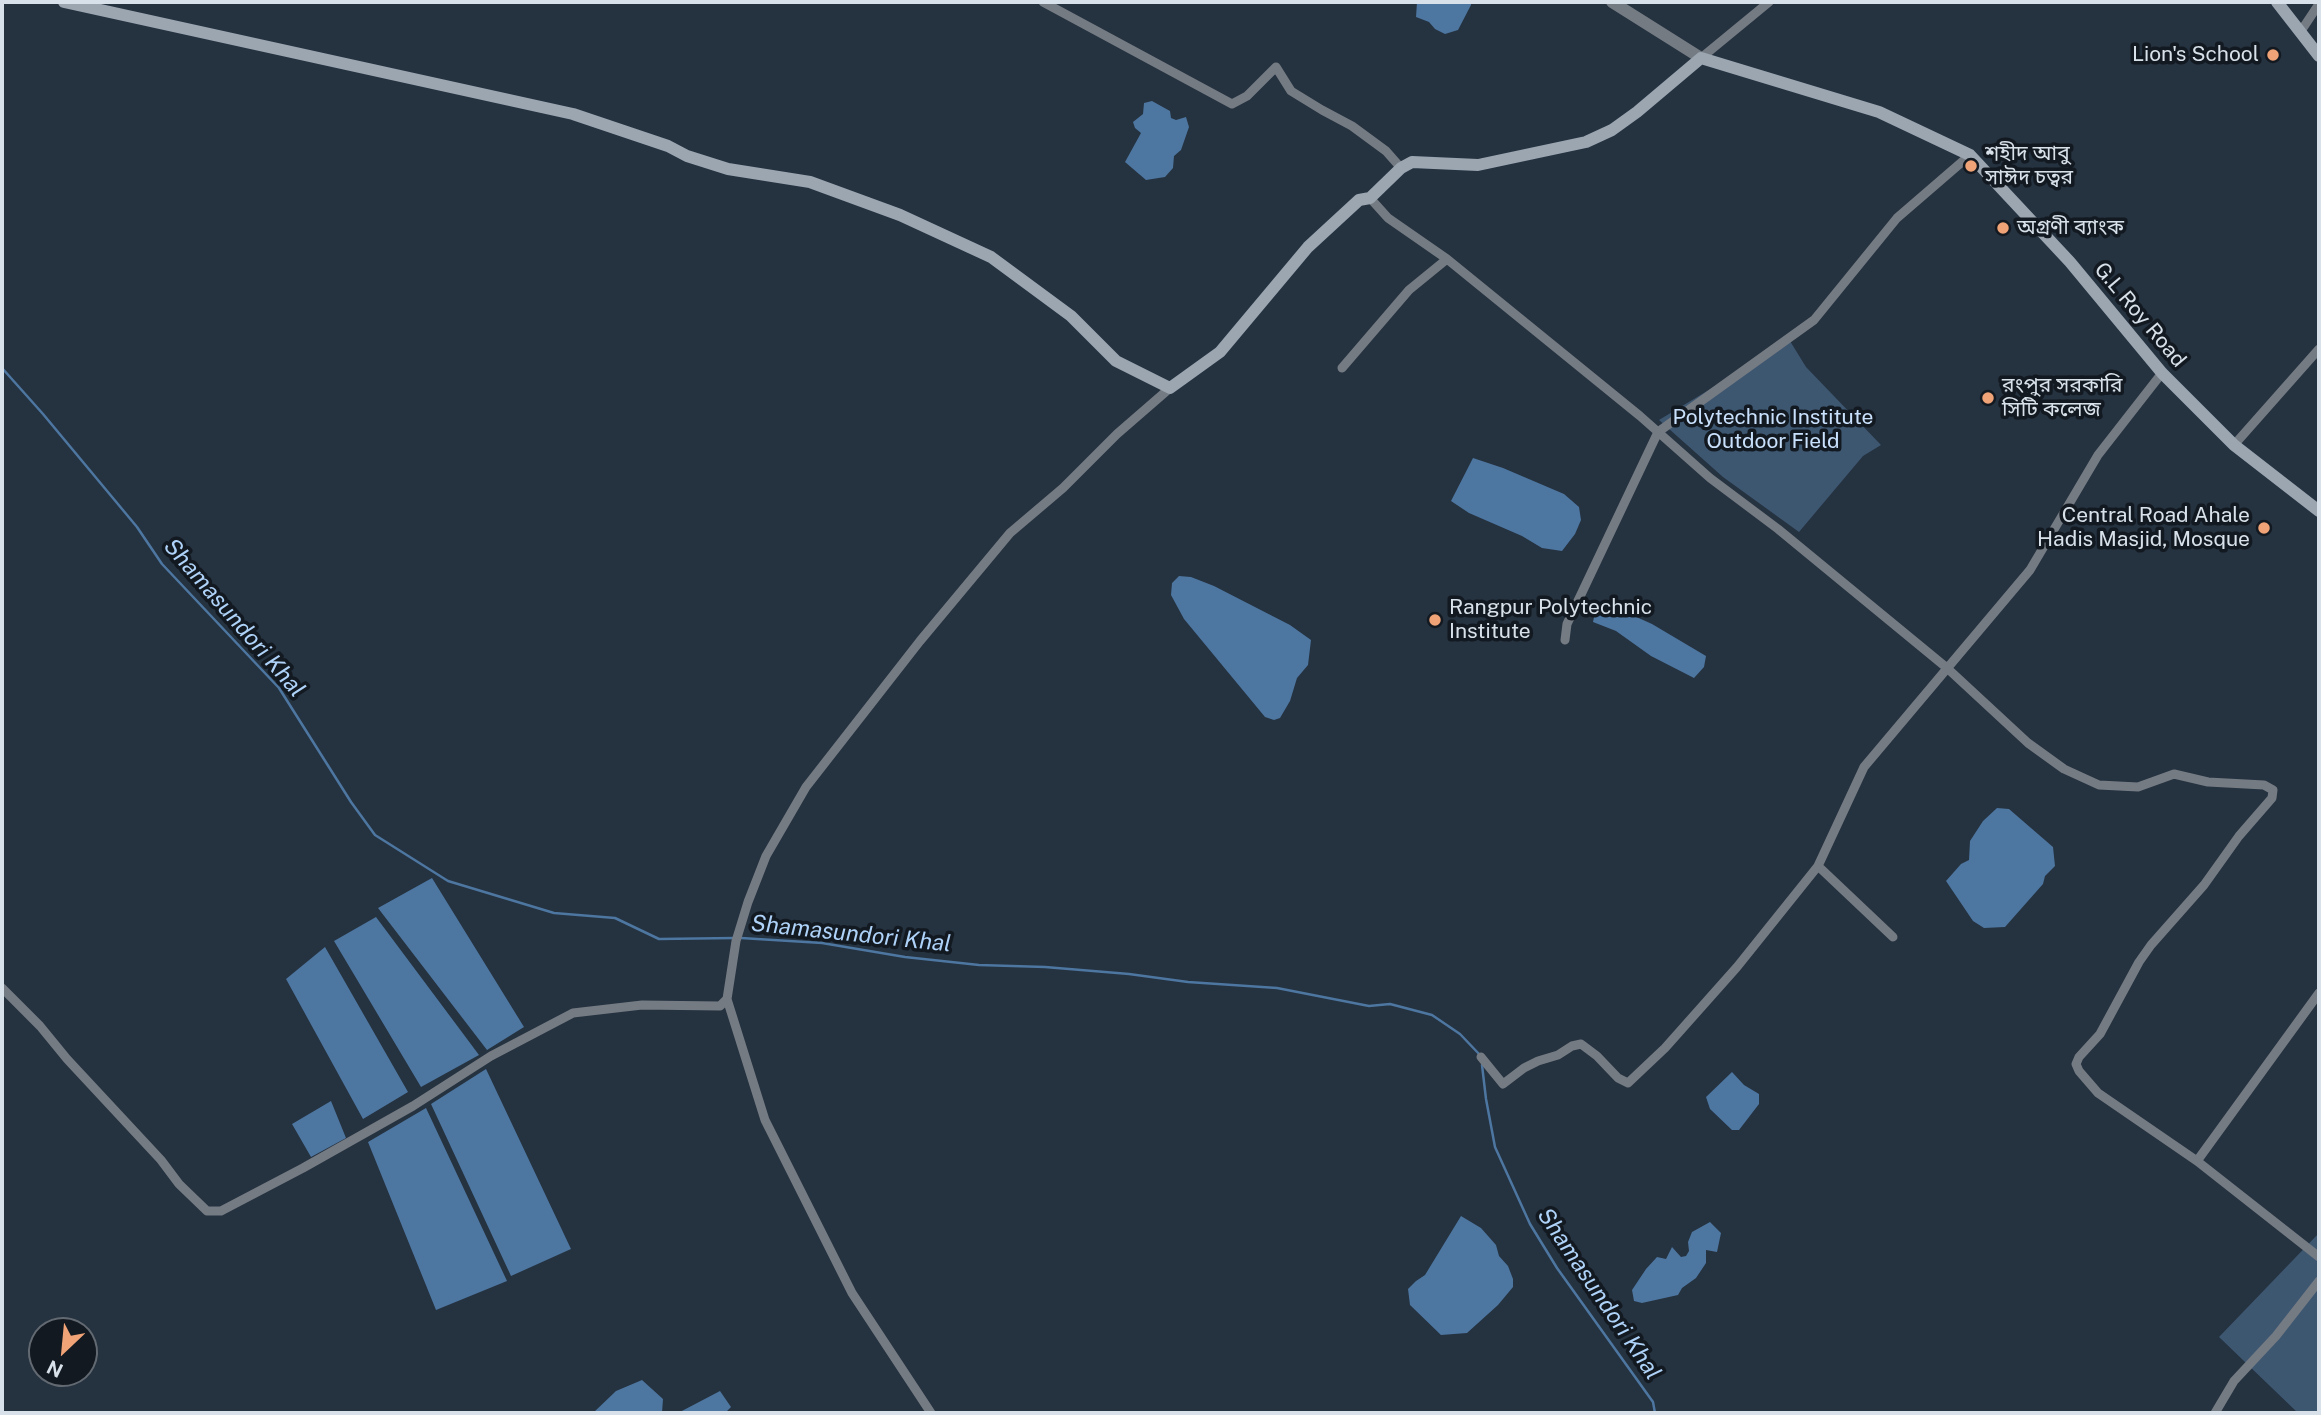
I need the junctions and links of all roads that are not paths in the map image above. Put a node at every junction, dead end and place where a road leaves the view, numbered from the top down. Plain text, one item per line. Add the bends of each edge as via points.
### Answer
1 (64, 2) edge
2 (1043, 2) edge
3 (1612, 2) edge
4 (1769, 2) edge
5 (2277, 2) edge
6 (2319, 4) edge
7 (2301, 31) junction
8 (2319, 56) edge
9 (1701, 58) junction
10 (1970, 155) junction
11 (1401, 168) junction
12 (1370, 198) junction
13 (1447, 259) junction
14 (2319, 349) edge
15 (1342, 368) dead end
16 (2162, 373) junction
17 (1170, 388) junction
18 (1658, 432) junction
19 (2234, 445) junction
20 (2319, 511) edge
21 (1565, 640) dead end
22 (1947, 668) junction
23 (1818, 866) junction
24 (1893, 937) dead end
25 (2, 988) edge
26 (2319, 993) edge
27 (727, 999) junction
28 (1482, 1057) dead end
29 (2197, 1161) junction
30 (2319, 1257) edge
31 (2319, 1281) edge
32 (931, 1413) edge
33 (2215, 1413) edge

1 - 17 main road via 573,114 727,169 810,183 900,215 991,257 1071,316 1116,361
2 - 11 street via 1232,104 1247,96 1276,67 1291,90 1352,125
3 - 9 street
4 - 9 street
5 - 7 main road
6 - 7 street
7 - 8 main road
9 - 10 main road, G.L Roy Road via 1879,112
9 - 11 main road via 1612,130 1586,142 1478,165 1412,162
10 - 16 main road, G.L Roy Road via 2070,262
10 - 18 street via 1897,218 1814,320
11 - 12 main road
12 - 13 street via 1388,218
12 - 17 main road via 1359,200 1308,247 1220,352
13 - 15 street via 1409,289
13 - 18 street
14 - 19 street
16 - 19 main road, G.L Roy Road
16 - 22 street via 2098,455 2030,570
17 - 27 street via 1010,533 806,788 765,856 736,941
18 - 21 street via 1567,624
18 - 22 street
19 - 20 main road, G.L Roy Road
22 - 23 street via 1864,766
22 - 29 street via 2028,743 2064,769 2099,785 2138,787 2174,774 2208,782 2264,785 2273,790 2272,798 2139,962 2100,1034 2076,1064 2098,1093
23 - 24 street
23 - 28 street via 1719,988 1628,1083 1581,1044 1531,1064 1503,1084
25 - 27 street via 207,1212 220,1211 279,1180 573,1013 642,1006 720,1006
26 - 29 street
27 - 32 street via 765,1120 852,1293
29 - 30 street
31 - 33 street via 2234,1381

